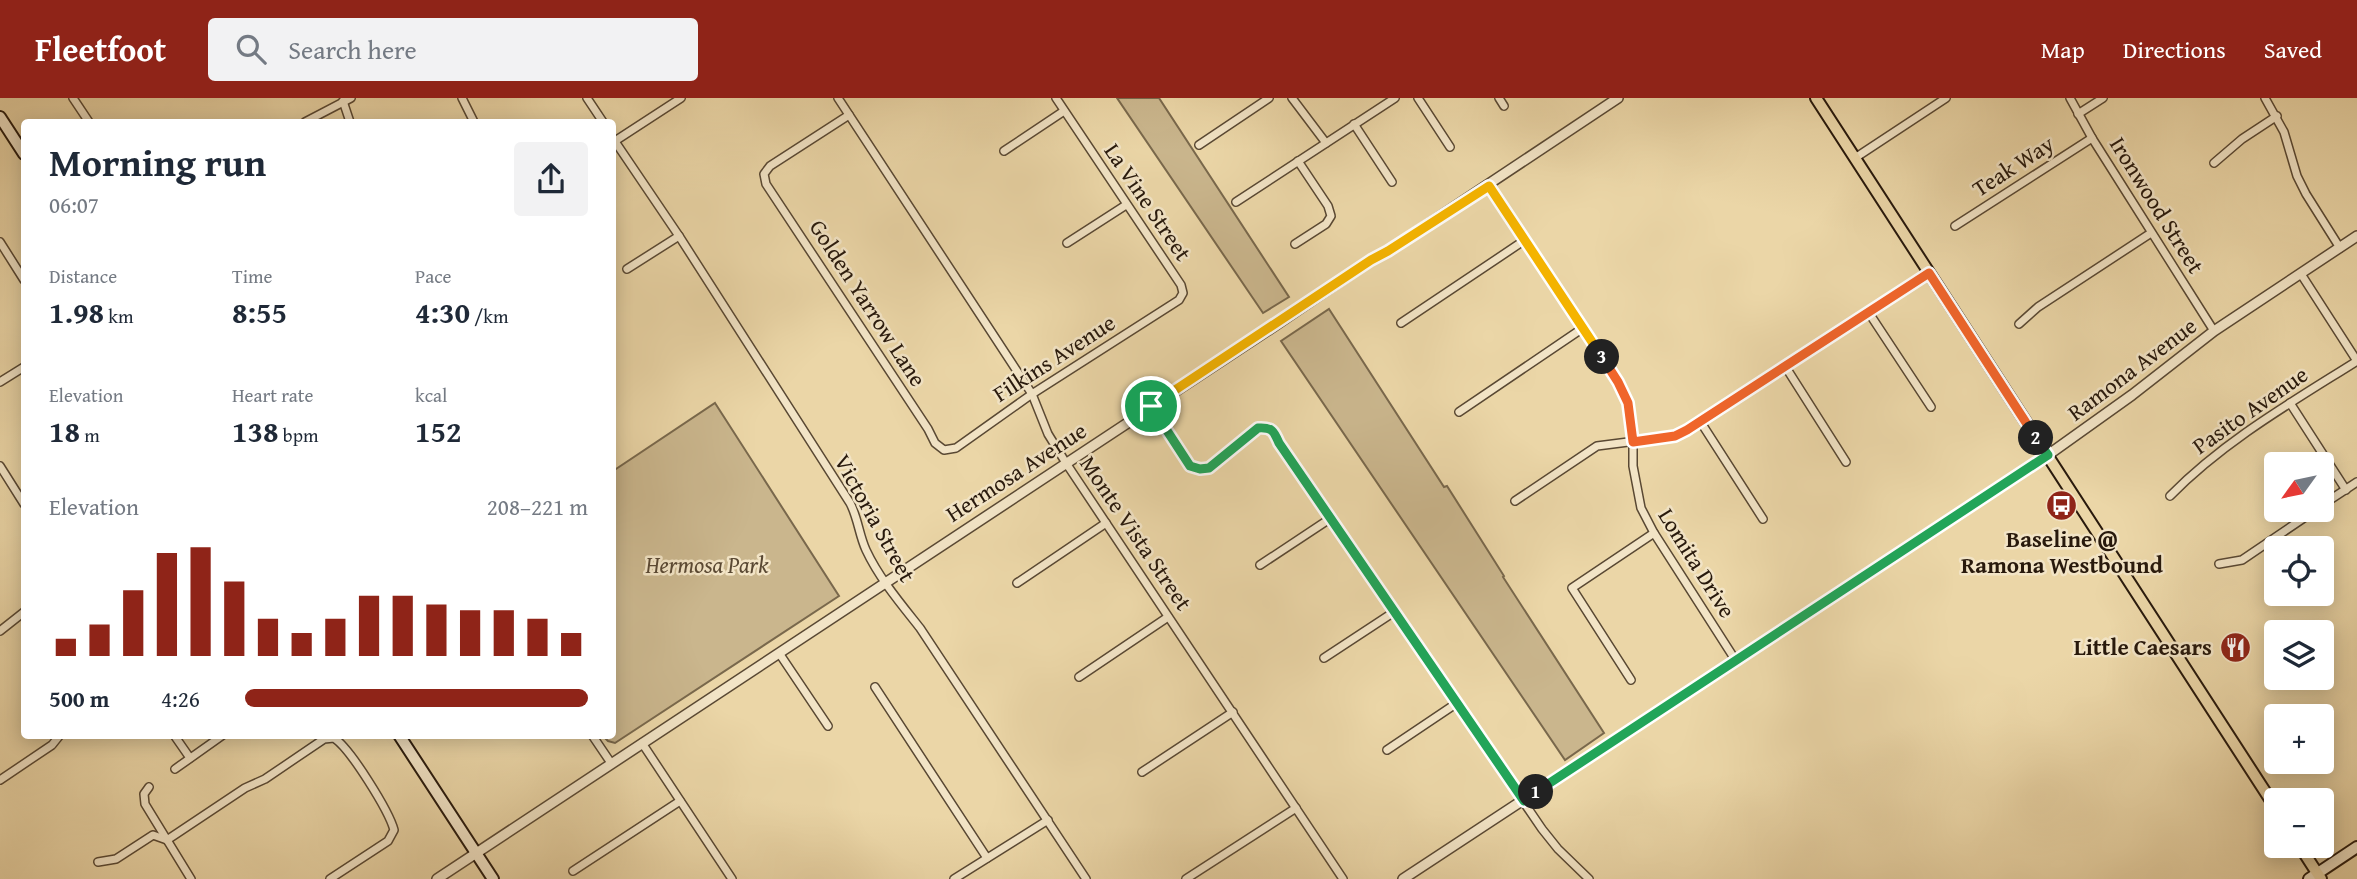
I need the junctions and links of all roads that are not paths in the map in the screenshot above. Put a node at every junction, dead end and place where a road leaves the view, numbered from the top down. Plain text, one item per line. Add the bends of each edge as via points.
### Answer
1 (73, 98) edge
2 (462, 98) edge
3 (587, 98) edge
4 (681, 98) edge
5 (838, 98) edge
6 (1056, 98) edge
7 (1269, 98) edge
8 (1292, 98) edge
9 (1377, 98) edge
10 (1395, 98) edge
11 (1418, 98) edge
12 (1499, 98) edge
13 (1618, 98) edge
14 (1816, 98) edge
15 (1946, 98) edge
16 (2070, 98) edge
17 (2103, 98) edge
18 (2265, 98) edge
19 (347, 99) edge
20 (1382, 106) junction
21 (1504, 106) dead end
22 (1065, 111) junction
23 (2078, 114) junction
24 (849, 115) junction
25 (2277, 116) junction
26 (0, 117) edge
27 (87, 119) edge
28 (310, 119) edge
29 (350, 119) edge
30 (472, 119) edge
31 (601, 119) edge
32 (1354, 124) junction
33 (616, 138) edge
34 (2092, 138) junction
35 (616, 142) edge
36 (1326, 143) junction
37 (1199, 145) dead end
38 (1450, 147) dead end
39 (21, 149) edge
40 (1003, 151) dead end
41 (1855, 158) junction
42 (1298, 161) junction
43 (2214, 163) dead end
44 (1392, 182) dead end
45 (1489, 186) junction
46 (1236, 202) dead end
47 (1126, 205) junction
48 (1955, 226) dead end
49 (2151, 233) junction
50 (679, 236) junction
51 (2357, 236) edge
52 (1525, 240) junction
53 (0, 242) edge
54 (1067, 243) dead end
55 (1295, 244) dead end
56 (2340, 247) junction
57 (9, 256) junction
58 (0, 261) edge
59 (627, 270) dead end
60 (1929, 273) junction
61 (2301, 274) junction
62 (21, 275) edge
63 (1183, 293) joint
64 (1869, 313) junction
65 (1401, 323) dead end
66 (2019, 324) dead end
67 (1583, 328) junction
68 (2214, 331) junction
69 (2357, 361) edge
70 (1785, 366) junction
71 (21, 369) edge
72 (0, 383) edge
73 (1032, 394) junction
74 (2290, 402) junction
75 (1151, 406) junction
76 (1931, 407) dead end
77 (1459, 412) dead end
78 (1700, 421) junction
79 (1633, 442) junction
80 (944, 450) joint
81 (2048, 455) junction
82 (1846, 462) dead end
83 (1066, 463) junction
84 (0, 466) edge
85 (2357, 482) edge
86 (2346, 490) junction
87 (2170, 496) dead end
88 (2334, 498) edge
89 (21, 499) edge
90 (1516, 501) dead end
91 (1331, 518) junction
92 (1763, 519) dead end
93 (2298, 522) edge
94 (1106, 523) junction
95 (1654, 533) junction
96 (2219, 564) dead end
97 (1260, 565) dead end
98 (886, 581) junction
99 (1017, 583) dead end
100 (1394, 612) junction
101 (21, 614) edge
102 (1168, 617) junction
103 (0, 631) edge
104 (779, 653) junction
105 (1325, 658) dead end
106 (1736, 661) junction
107 (1079, 677) dead end
108 (1630, 680) dead end
109 (875, 687) dead end
110 (1457, 703) junction
111 (1233, 712) junction
112 (828, 726) dead end
113 (57, 739) edge
114 (177, 739) edge
115 (217, 739) edge
116 (324, 739) edge
117 (336, 739) edge
118 (402, 739) edge
119 (595, 739) edge
120 (642, 743) junction
121 (1387, 750) dead end
122 (190, 758) junction
123 (611, 763) junction
124 (175, 769) dead end
125 (1142, 772) dead end
126 (0, 780) edge
127 (147, 790) dead end
128 (2264, 790) edge
129 (680, 800) junction
130 (1524, 801) junction
131 (1296, 808) junction
132 (1048, 820) junction
133 (167, 840) junction
134 (2357, 847) edge
135 (476, 853) junction
136 (987, 858) junction
137 (2306, 858) edge
138 (98, 862) dead end
139 (573, 870) dead end
140 (2316, 877) edge
141 (191, 879) edge
142 (330, 879) edge
143 (437, 879) edge
144 (494, 879) edge
145 (732, 879) edge
146 (954, 879) edge
147 (1086, 879) edge
148 (1186, 879) edge
149 (1343, 879) edge
150 (1404, 879) edge
151 (1589, 879) edge

1 - 27 street
2 - 30 street
3 - 31 street
4 - 33 street
5 - 24 street, Monte Vista Street
6 - 22 street, La Vine Street
7 - 37 street
8 - 36 street
9 - 20 street
10 - 20 street
11 - 38 street
12 - 21 street
13 - 45 street, Hermosa Avenue
14 - 41 main road
15 - 41 street
16 - 23 street, Ironwood Street
17 - 23 street
18 - 25 street
19 - 28 street
19 - 29 street
20 - 32 street
22 - 40 street
22 - 47 street, La Vine Street
23 - 34 street, Ironwood Street
24 - 73 street, Monte Vista Street
24 - 80 street, Golden Yarrow Lane via 770,166 764,174 766,184 935,443
25 - 43 street
25 - 56 street via 2297,176
26 - 39 main road
32 - 36 street
32 - 44 street
34 - 48 street, Teak Way
34 - 49 street, Ironwood Street
35 - 50 street, Victoria Street
36 - 42 street
41 - 60 main road
42 - 46 street
42 - 55 street via 1331,216
45 - 52 street, Lomita Drive
45 - 75 street, Hermosa Avenue
47 - 54 street
47 - 63 street, La Vine Street
49 - 66 street
49 - 68 street, Ironwood Street
50 - 59 street
50 - 98 street, Victoria Street via 850,503 865,549
51 - 56 street, Ramona Avenue
52 - 65 street
52 - 67 street, Lomita Drive
53 - 57 street
56 - 61 street, Ramona Avenue
57 - 58 street
57 - 62 street
60 - 64 street
60 - 81 main road
61 - 68 street, Ramona Avenue
61 - 69 street
63 - 73 street, Filkins Avenue via 1179,300
64 - 70 street
64 - 76 street
67 - 77 street
67 - 79 street, Lomita Drive via 1628,403
68 - 81 street, Ramona Avenue
69 - 74 street, Pasito Avenue
70 - 78 street
70 - 82 street
71 - 72 street
73 - 80 street, Filkins Avenue via 956,448
73 - 83 street, Monte Vista Street
74 - 86 street
74 - 87 street, Pasito Avenue via 2193,473
75 - 83 street, Hermosa Avenue
75 - 91 street via 1190,466 1200,469 1209,468 1258,428 1274,430
78 - 79 street via 1675,436
78 - 92 street
79 - 90 street via 1597,446
79 - 95 street, Lomita Drive via 1636,487
81 - 106 street, Ramona Avenue
81 - 128 main road
83 - 94 street, Monte Vista Street
83 - 98 street, Hermosa Avenue
84 - 89 street
85 - 86 street
86 - 88 street
91 - 97 street
91 - 100 street
93 - 96 street via 2242,559
94 - 99 street
94 - 102 street, Monte Vista Street
95 - 106 street, Lomita Drive
95 - 108 street via 1572,588
98 - 104 street, Hermosa Avenue
98 - 132 street, Victoria Street
100 - 105 street
100 - 110 street
101 - 103 street
102 - 107 street
102 - 111 street, Monte Vista Street
104 - 112 street
104 - 120 street, Hermosa Avenue
106 - 130 street, Ramona Avenue
109 - 136 street
110 - 121 street
110 - 130 street
111 - 125 street
111 - 131 street, Monte Vista Street
113 - 126 street
114 - 122 street
115 - 122 street
116 - 133 street
117 - 142 street via 347,749 394,830 388,841
118 - 135 main road
119 - 123 street
120 - 123 street, Hermosa Avenue
120 - 129 street
122 - 124 street
123 - 135 street, Hermosa Avenue
127 - 133 street via 145,804
129 - 139 street
129 - 145 street
130 - 150 street, Ramona Avenue
130 - 151 street via 1558,849
131 - 148 street
131 - 149 street, Monte Vista Street
132 - 136 street
132 - 147 street, Victoria Street
133 - 138 street via 153,835 116,859
133 - 141 street
134 - 140 main road
135 - 143 street, Hermosa Avenue
135 - 144 main road
136 - 146 street
137 - 140 main road

